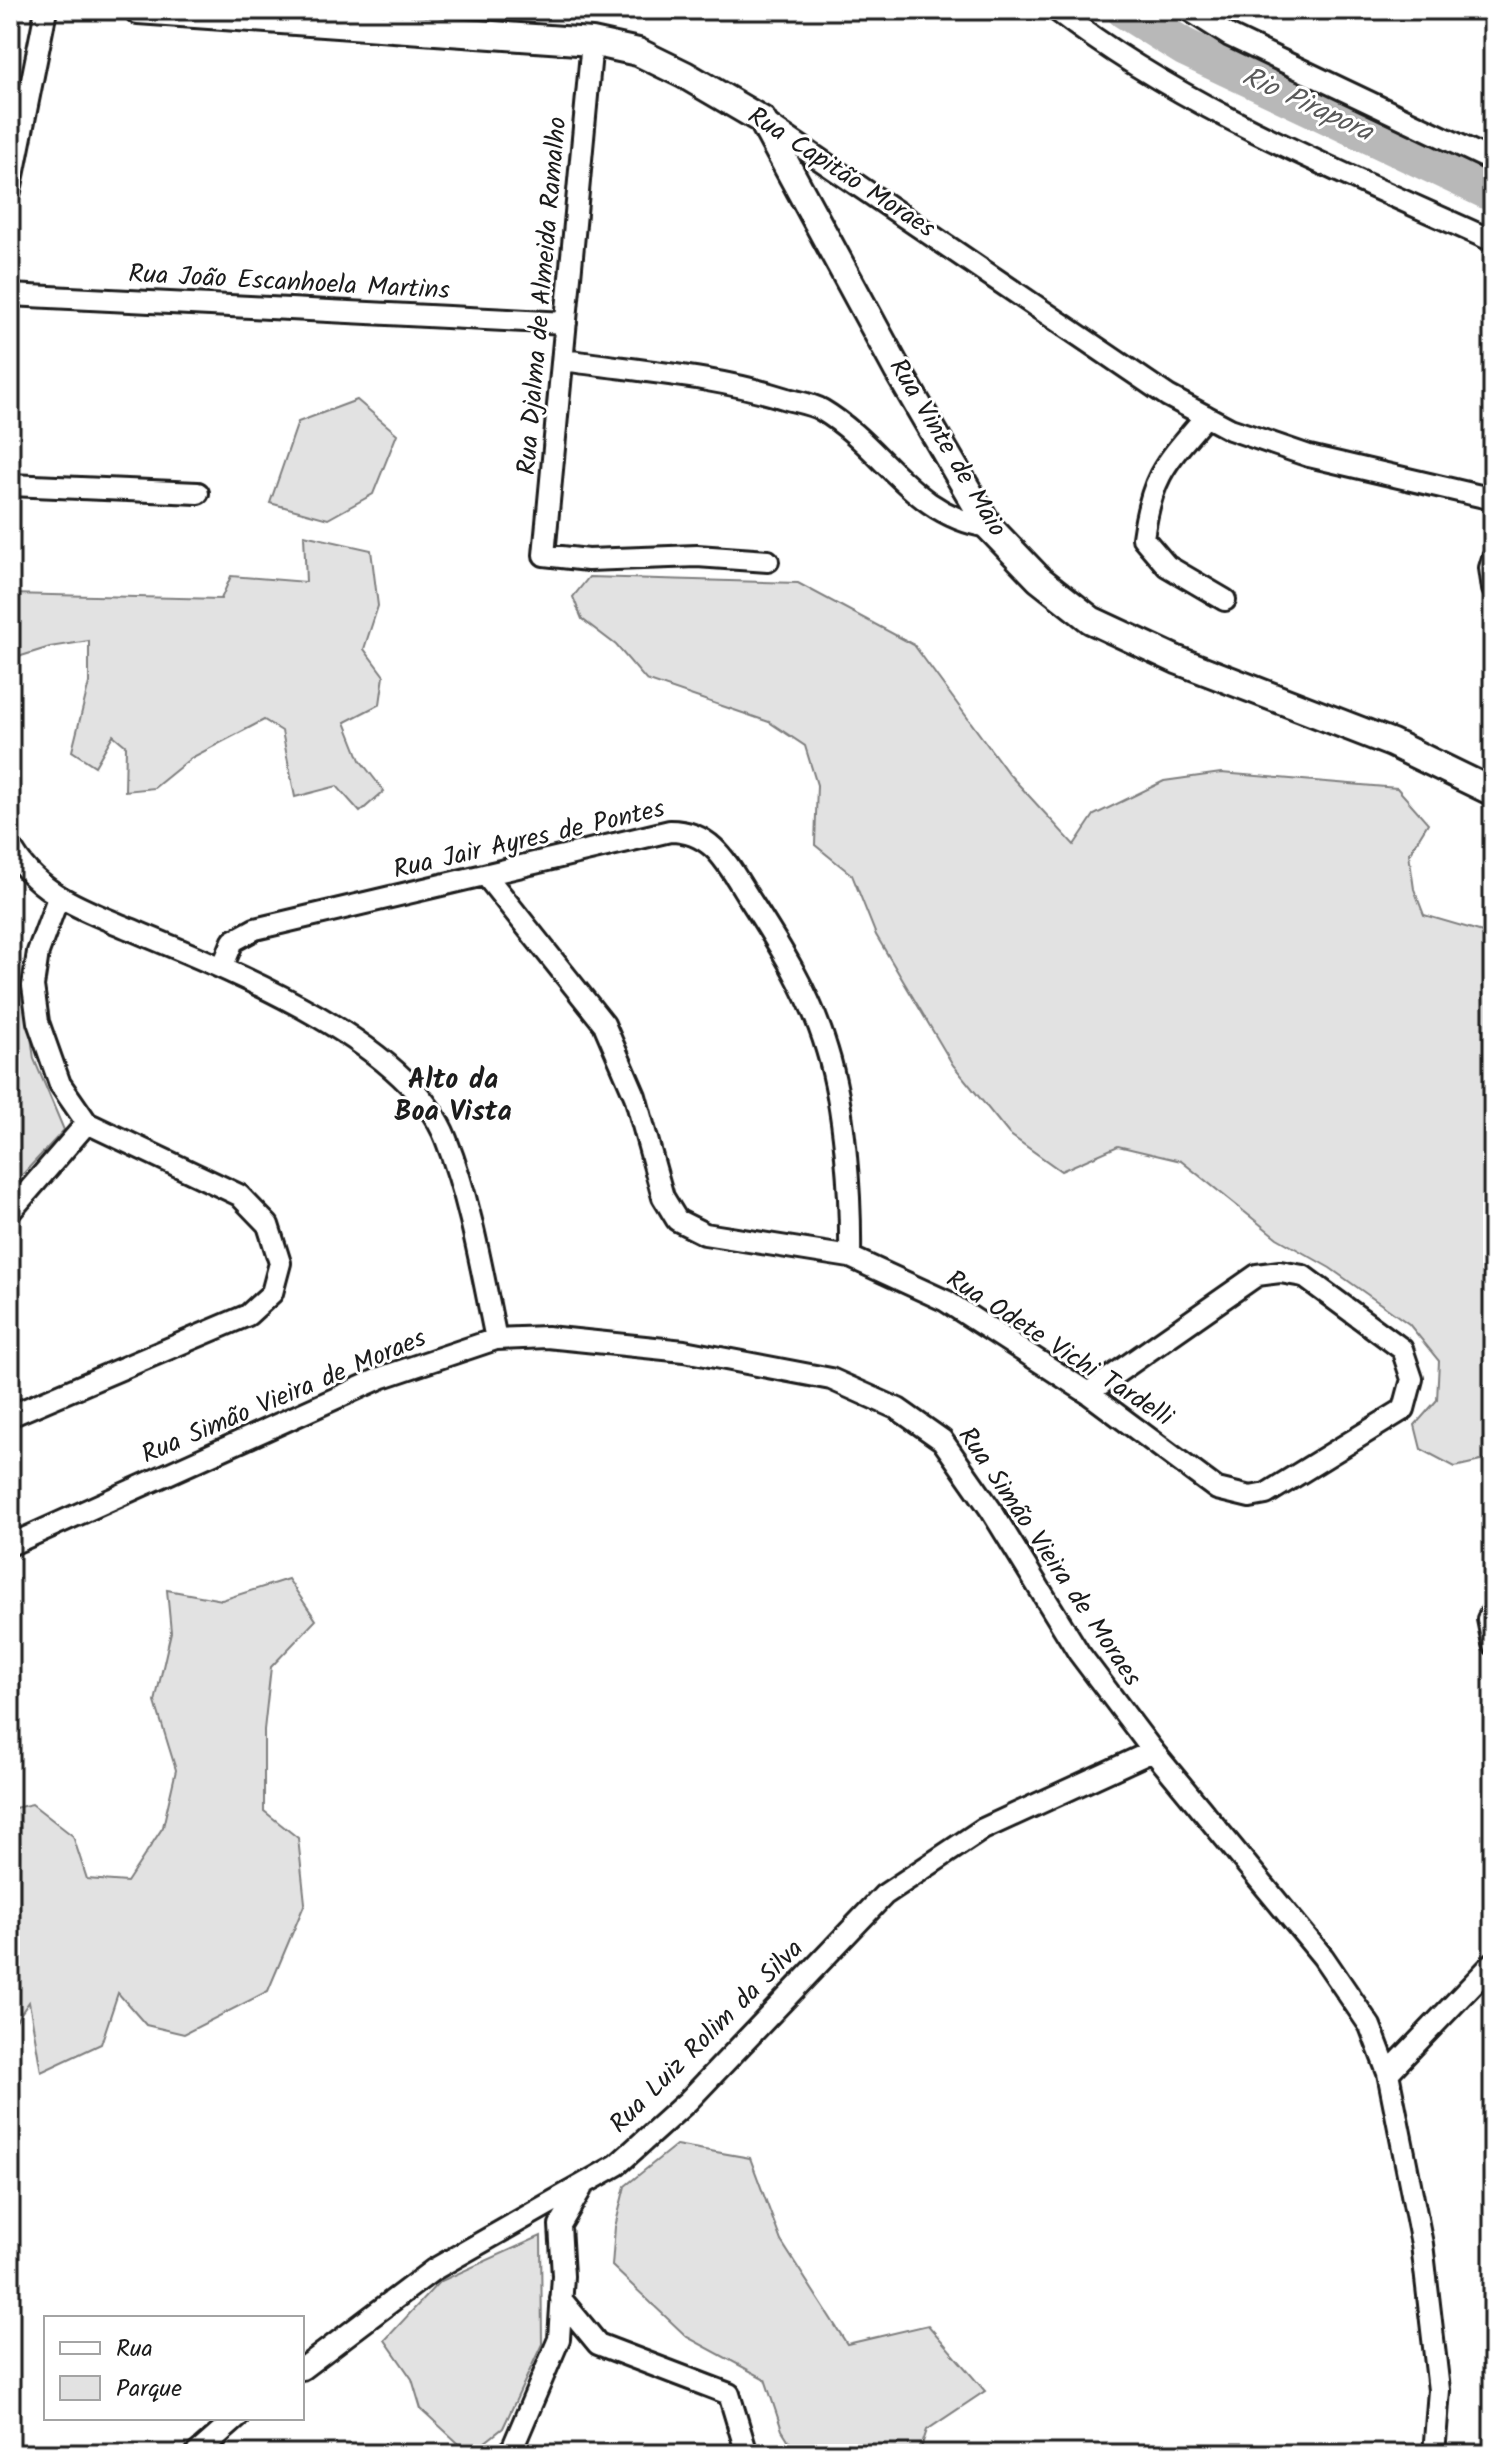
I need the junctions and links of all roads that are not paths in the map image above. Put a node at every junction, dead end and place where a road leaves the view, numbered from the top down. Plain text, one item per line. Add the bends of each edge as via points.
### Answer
1 (46, 10) edge
2 (138, 10) edge
3 (1056, 10) edge
4 (1189, 10) edge
5 (592, 42) junction
6 (762, 120) junction
7 (1493, 161) edge
8 (10, 191) edge
9 (1493, 241) edge
10 (10, 295) edge
11 (566, 323) junction
12 (564, 360) junction
13 (1206, 416) junction
14 (10, 485) edge
15 (198, 493) dead end
16 (1493, 499) edge
17 (989, 527) junction
18 (1493, 558) edge
19 (768, 561) dead end
20 (1493, 589) edge
21 (1225, 600) dead end
22 (1493, 792) edge
23 (10, 845) edge
24 (487, 877) junction
25 (58, 898) junction
26 (222, 968) junction
27 (87, 1123) junction
28 (10, 1212) edge
29 (850, 1257) junction
30 (496, 1339) junction
31 (1088, 1393) junction
32 (10, 1416) edge
33 (10, 1545) edge
34 (1490, 1615) edge
35 (1493, 1644) edge
36 (1153, 1751) junction
37 (1493, 1963) edge
38 (1388, 2073) junction
39 (581, 2188) junction
40 (561, 2299) junction
41 (304, 2367) edge
42 (235, 2420) edge
43 (204, 2453) edge
44 (510, 2454) edge
45 (747, 2454) edge
46 (1434, 2454) edge

1 - 8 street
2 - 5 main road, Rua Capitão Moraes
3 - 9 street via 1090,36 1264,137
4 - 7 street via 1230,36
5 - 6 main road, Rua Capitão Moraes via 638,52
5 - 11 street, Rua Djalma de Almeida Ramalho
6 - 13 street, Rua Capitão Moraes via 1168,396
6 - 17 main road, Rua Vinte de Maio
10 - 11 street, Rua João Escanhoela Martins
11 - 12 street, Rua Djalma de Almeida Ramalho
12 - 17 street via 758,389 820,409 938,512 961,523
12 - 19 street, Rua Djalma de Almeida Ramalho via 544,555
13 - 16 street, Rua Capitão Moraes via 1309,456
13 - 21 street via 1156,478 1143,538 1167,566
14 - 15 street
17 - 22 main road, Rua Vinte de Maio via 1039,579 1091,620 1177,660 1392,743
18 - 20 street
23 - 25 street via 18,862
24 - 26 street, Rua Jair Ayres de Pontes via 255,929 233,941
24 - 29 street, Rua Odete Vichi Tardelli via 604,1024 635,1096 663,1197 677,1220 705,1234
24 - 29 street, Rua Jair Ayres de Pontes via 670,831 700,835 712,844 790,962 828,1050 844,1146
25 - 26 street
25 - 27 street via 38,952 33,986 38,1022 60,1084
26 - 30 street via 354,1038 413,1089 445,1137 476,1239
27 - 28 street
27 - 32 street via 239,1195 268,1225 280,1263 272,1293 248,1315
29 - 31 street, Rua Odete Vichi Tardelli via 946,1301
30 - 33 street, Rua Simão Vieira de Moraes via 383,1377
30 - 36 street, Rua Simão Vieira de Moraes via 547,1337 684,1351 831,1379 898,1409 942,1440 1079,1653
31 - 31 street, Rua Odete Vichi Tardelli via 1233,1496 1266,1494 1404,1409 1412,1379 1402,1349 1303,1276 1280,1272 1257,1275
34 - 35 street
36 - 38 street, Rua Simão Vieira de Moraes via 1323,1957 1370,2026
36 - 39 street, Rua Luiz Rolim da Silva via 983,1829 884,1895 688,2101 617,2165
37 - 38 street
38 - 46 street, Rua Simão Vieira de Moraes via 1422,2244 1439,2390
39 - 40 street via 560,2225
39 - 41 street, Rua Luiz Rolim da Silva via 433,2270
40 - 44 street via 559,2339
40 - 45 street via 598,2344 729,2394
42 - 43 street

